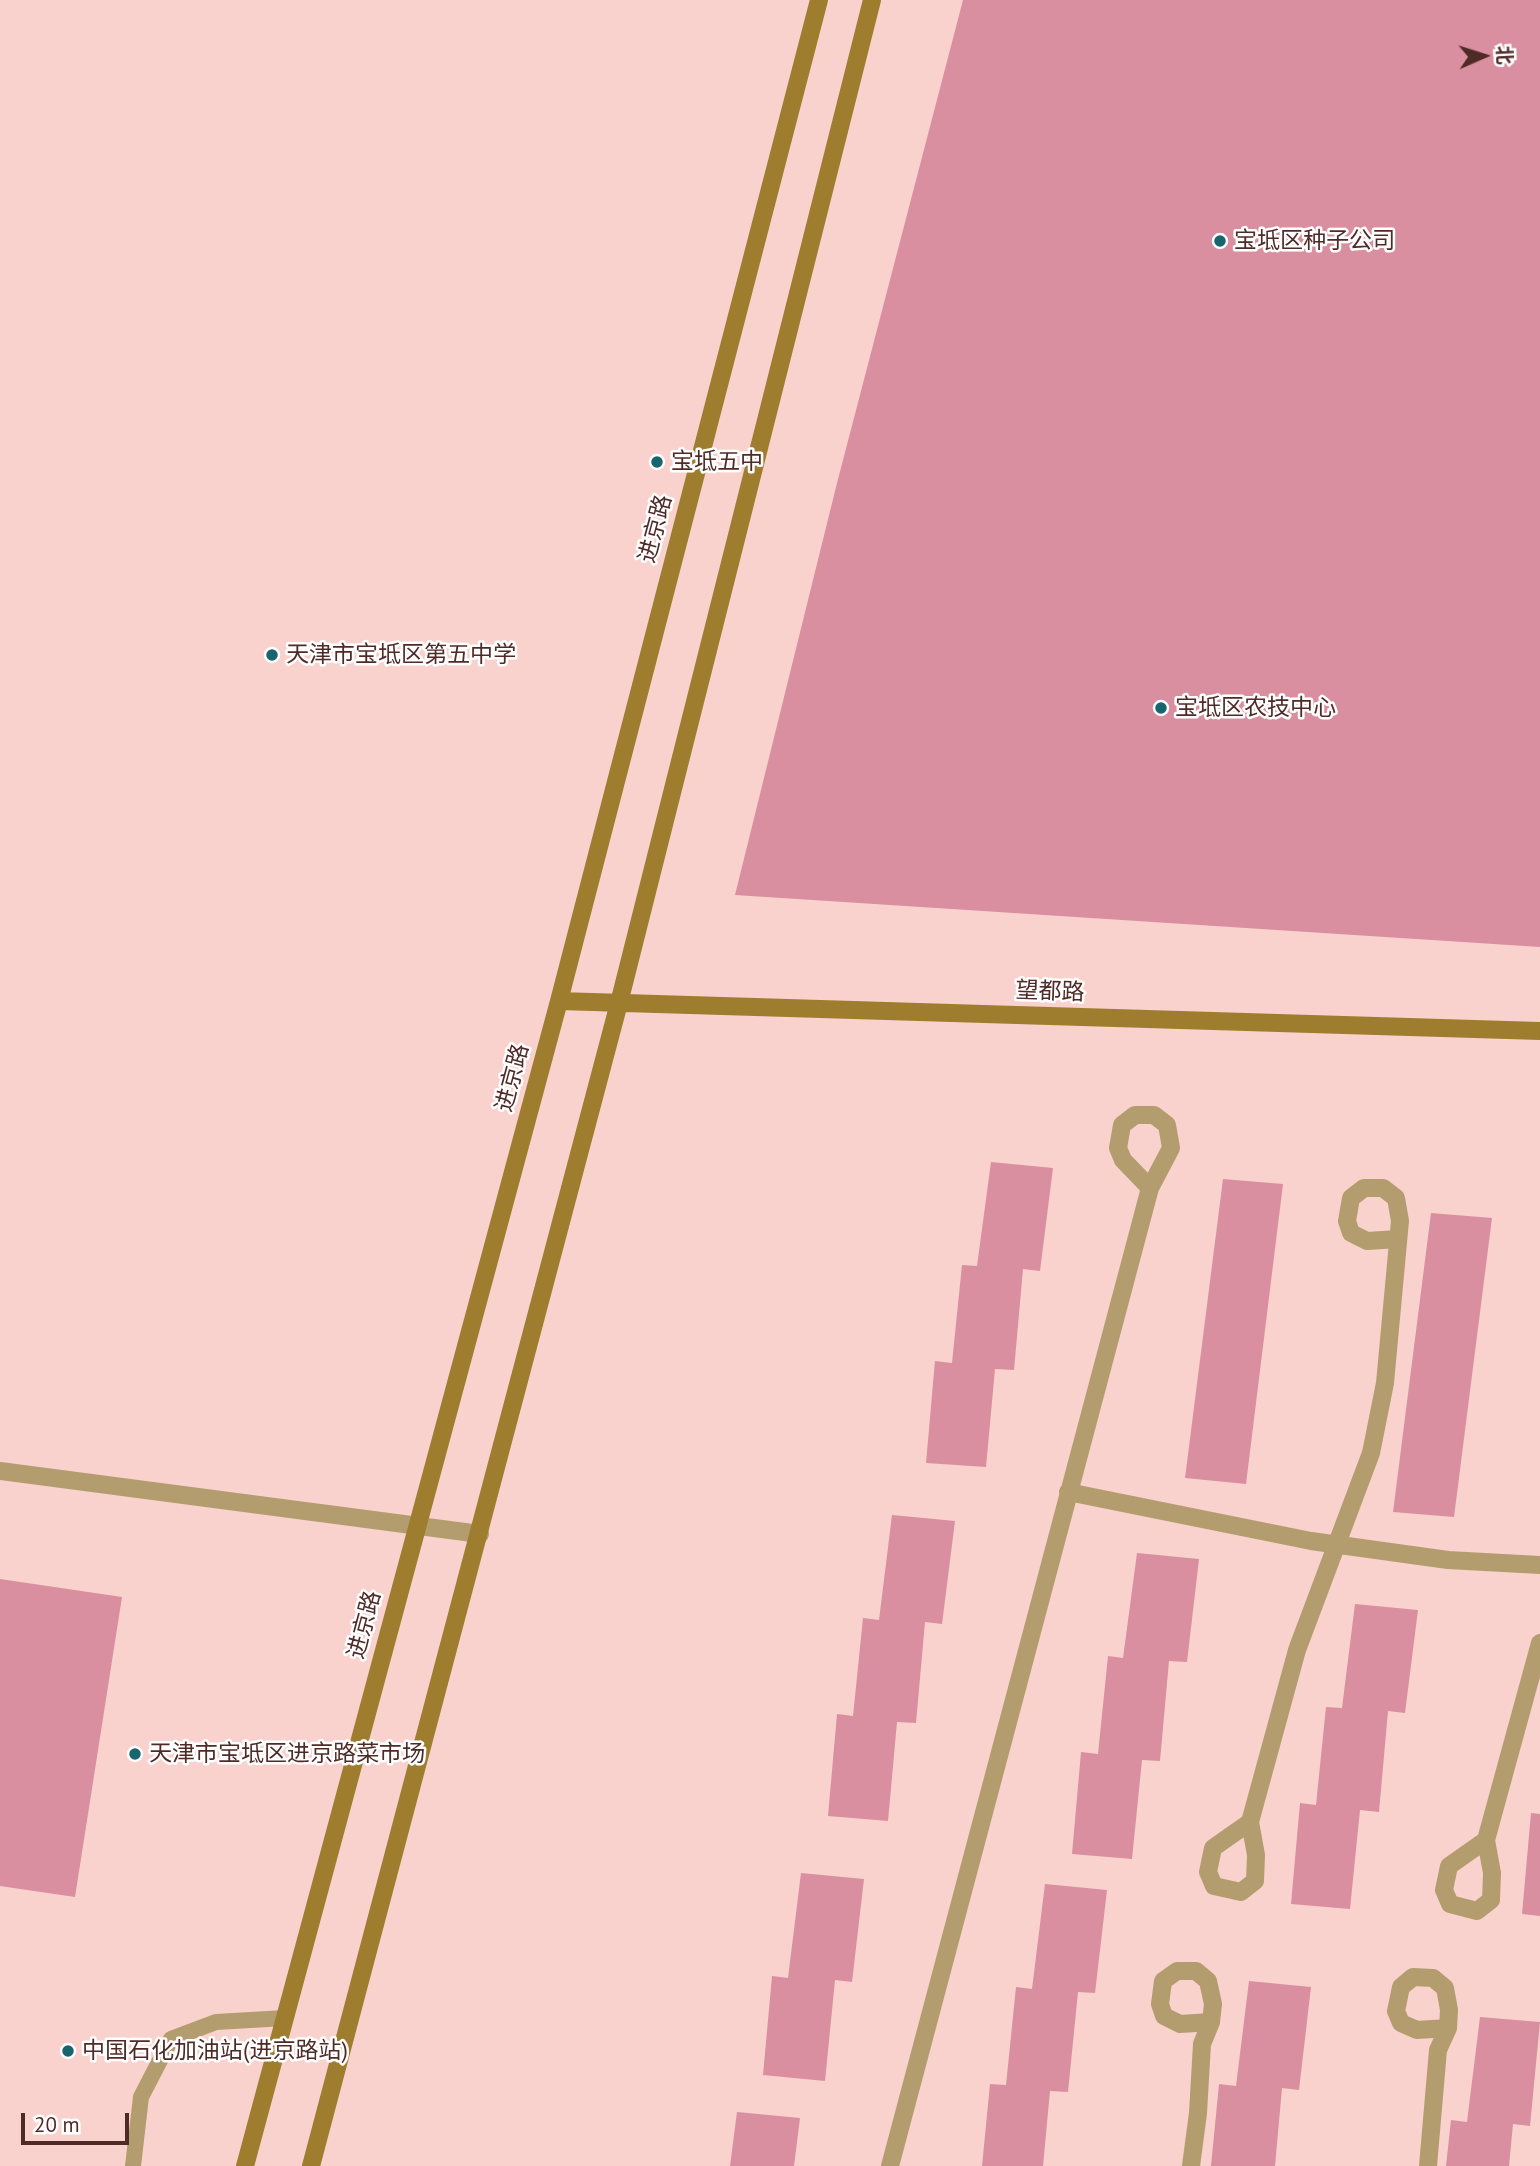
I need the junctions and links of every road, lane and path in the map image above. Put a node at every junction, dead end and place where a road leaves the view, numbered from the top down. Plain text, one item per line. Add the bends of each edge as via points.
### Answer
1 (819, 0) edge
2 (872, 0) edge
3 (559, 1001) junction
4 (619, 1003) junction
5 (1540, 1031) edge
6 (1150, 1188) dead end
7 (1398, 1238) dead end
8 (0, 1471) edge
9 (1068, 1492) junction
10 (418, 1526) junction
11 (480, 1534) junction
12 (1337, 1544) junction
13 (1540, 1564) edge
14 (1540, 1643) edge
15 (1250, 1822) dead end
16 (1486, 1840) dead end
17 (285, 2018) junction
18 (1211, 2022) dead end
19 (1448, 2028) dead end
20 (133, 2166) edge
21 (245, 2166) edge
22 (311, 2166) edge
23 (890, 2166) edge
24 (1191, 2166) edge
25 (1428, 2166) edge

1 - 3 main road, 进京路
2 - 4 main road
3 - 4 main road, 望都路
3 - 10 main road, 进京路
4 - 5 main road, 望都路
4 - 11 main road
6 - 9 street
7 - 12 street via 1385,1383 1371,1453
8 - 10 street
9 - 12 street
9 - 23 street
10 - 11 street
10 - 17 main road, 进京路
11 - 22 main road
12 - 13 street via 1448,1560
12 - 15 street via 1297,1650
14 - 16 street
17 - 20 lane via 216,2022 171,2039 141,2097
17 - 21 main road, 进京路
18 - 24 street via 1202,2044
19 - 25 street via 1438,2050

